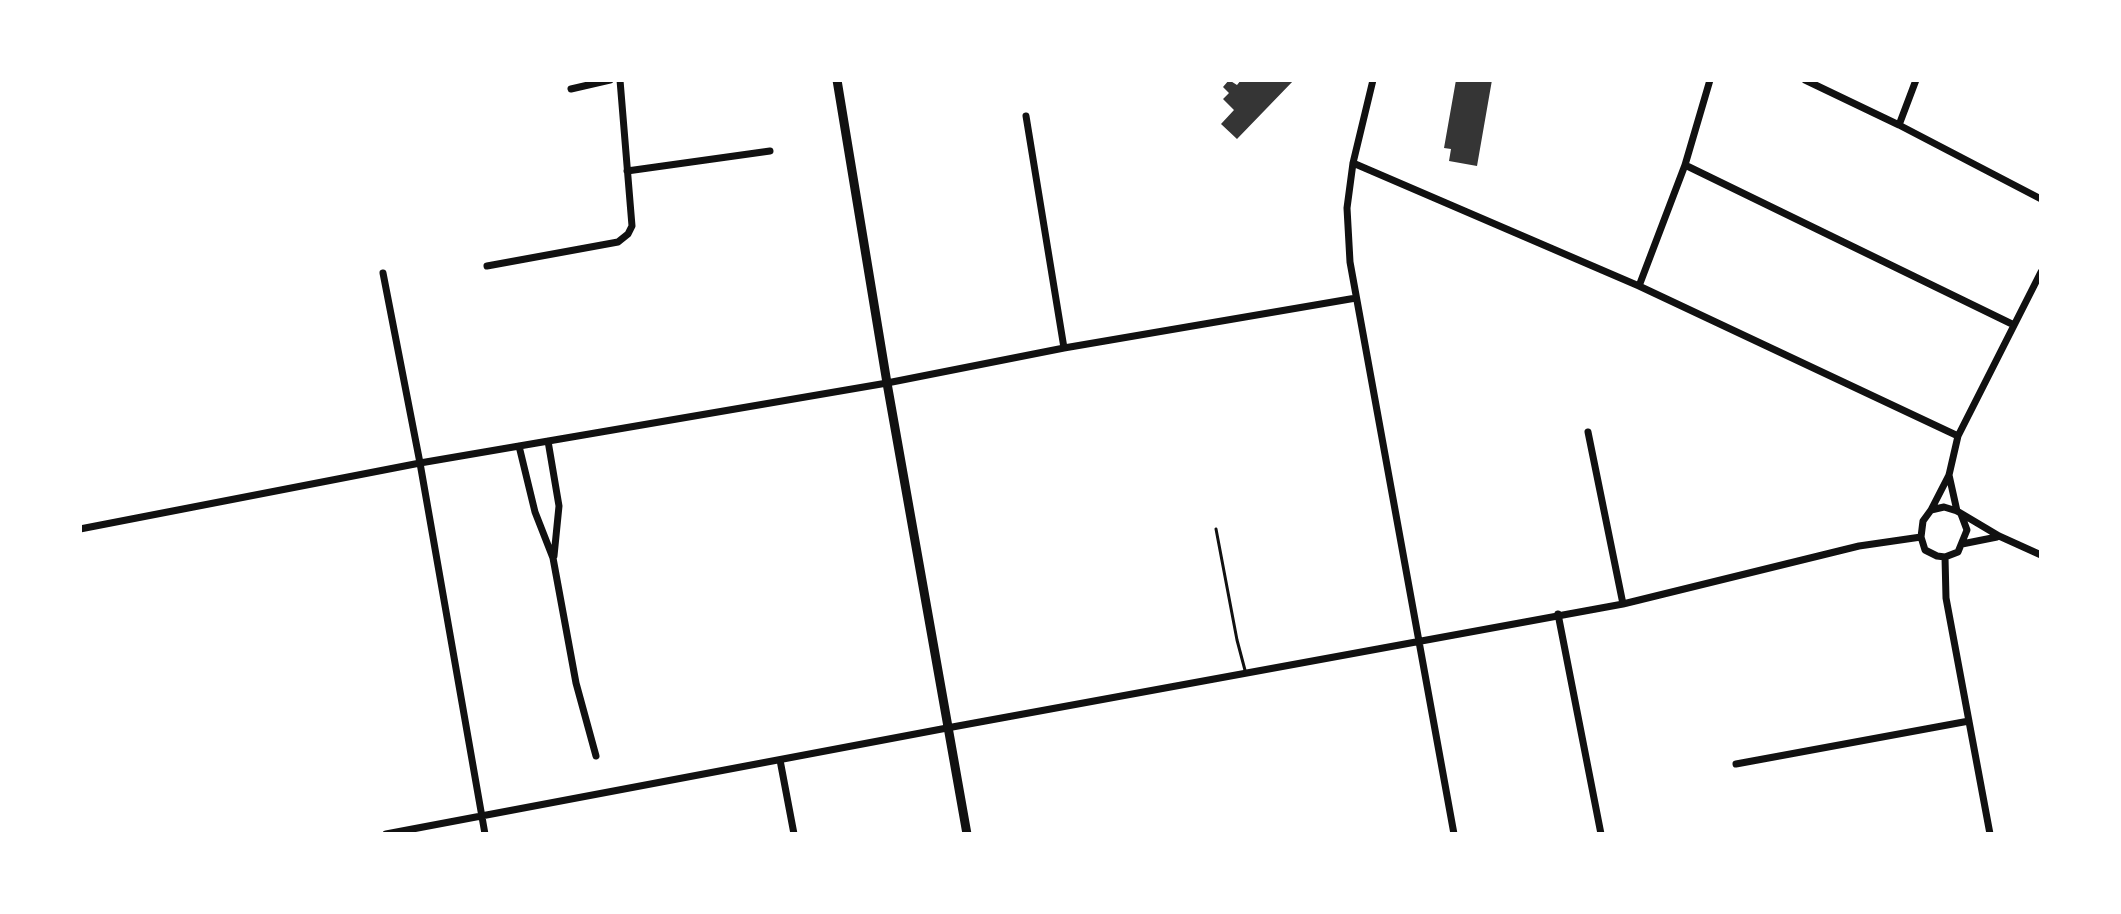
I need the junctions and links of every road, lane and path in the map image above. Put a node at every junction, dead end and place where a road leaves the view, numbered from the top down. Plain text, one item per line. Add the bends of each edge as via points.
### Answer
1 (610, 80) edge
2 (620, 80) edge
3 (837, 80) edge
4 (1373, 80) edge
5 (1710, 80) edge
6 (1805, 80) edge
7 (1916, 80) edge
8 (571, 89) dead end
9 (1026, 116) dead end
10 (1899, 125) junction
11 (770, 151) dead end
12 (1353, 163) junction
13 (1685, 165) junction
14 (627, 171) junction
15 (2041, 199) edge
16 (487, 266) dead end
17 (2041, 272) edge
18 (383, 273) dead end
19 (1639, 286) junction
20 (1356, 298) junction
21 (2014, 325) junction
22 (1064, 348) junction
23 (887, 383) junction
24 (1588, 432) dead end
25 (1958, 436) junction
26 (548, 441) junction
27 (519, 446) junction
28 (420, 463) junction
29 (1949, 475) junction
30 (1931, 510) junction
31 (1959, 513) junction
32 (80, 529) edge
33 (1216, 529) dead end
34 (1999, 536) junction
35 (1921, 537) junction
36 (1962, 544) junction
37 (2041, 555) edge
38 (1945, 557) junction
39 (553, 558) junction
40 (1623, 604) junction
41 (1558, 614) junction
42 (1419, 642) junction
43 (1246, 674) junction
44 (1969, 721) junction
45 (947, 728) junction
46 (596, 756) dead end
47 (780, 760) junction
48 (1736, 764) dead end
49 (482, 818) junction
50 (386, 834) edge
51 (485, 834) edge
52 (794, 834) edge
53 (967, 834) edge
54 (1454, 834) edge
55 (1601, 834) edge
56 (1990, 834) edge

1 - 8 street
2 - 14 street
3 - 23 street
4 - 12 street
5 - 13 street
6 - 10 street
7 - 10 street
9 - 22 street
10 - 15 street
11 - 14 street
12 - 19 street
12 - 20 street via 1347,208
13 - 19 street
13 - 21 street
14 - 16 street via 632,226 624,239
17 - 21 street
18 - 28 street
19 - 25 street
20 - 22 street
20 - 42 street
21 - 25 street
22 - 23 street
23 - 26 street
23 - 45 street
24 - 40 street
25 - 29 street
26 - 27 street
26 - 39 street via 559,506
27 - 28 street
27 - 39 street
28 - 32 street
28 - 49 street
29 - 30 street
29 - 31 street
30 - 31 street via 1944,507
30 - 35 street
31 - 34 street
31 - 36 street via 1967,530
33 - 43 lane
34 - 36 street
34 - 37 street
35 - 38 street via 1925,550
35 - 40 street via 1859,546
36 - 38 street
38 - 44 street via 1946,598
39 - 46 street via 576,683
40 - 41 street
41 - 42 street
41 - 55 street
42 - 43 street
42 - 54 street
43 - 45 street
44 - 48 street
44 - 56 street
45 - 47 street
45 - 53 street
47 - 49 street
47 - 52 street
49 - 50 street
49 - 51 street

